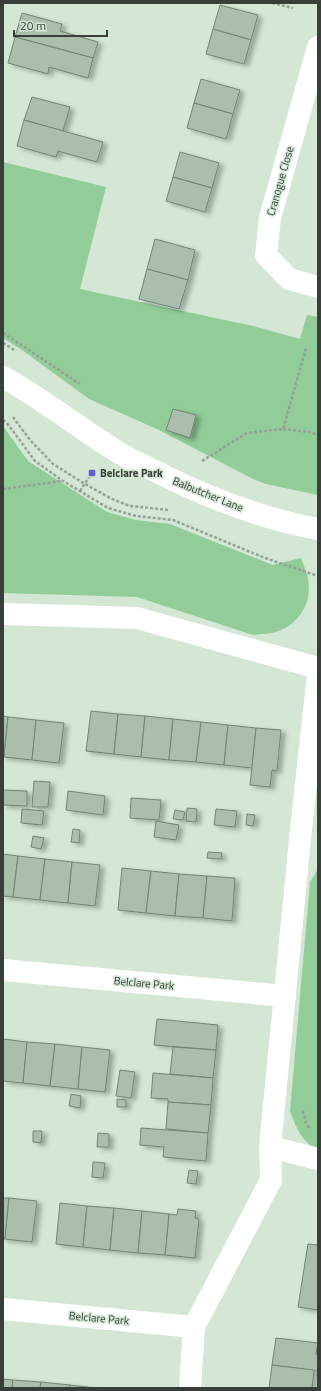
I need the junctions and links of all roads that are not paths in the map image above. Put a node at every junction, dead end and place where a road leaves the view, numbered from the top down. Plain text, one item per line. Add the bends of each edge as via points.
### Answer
1 (318, 47) edge
2 (318, 287) edge
3 (3, 377) edge
4 (318, 529) edge
5 (3, 614) edge
6 (318, 668) edge
7 (318, 674) edge
8 (310, 830) edge
9 (3, 970) edge
10 (285, 996) junction
11 (270, 1147) junction
12 (318, 1159) edge
13 (3, 1309) edge
14 (194, 1327) junction
15 (190, 1388) edge

1 - 2 street, Cranogue Close via 270,218 266,254 289,279
3 - 4 street, Balbutcher Lane via 123,455 190,489 297,526
5 - 6 street via 137,618
7 - 8 street
8 - 10 street
9 - 10 street, Belclare Park
10 - 11 street
11 - 12 street
11 - 14 street via 271,1180
13 - 14 street, Belclare Park
14 - 15 street

